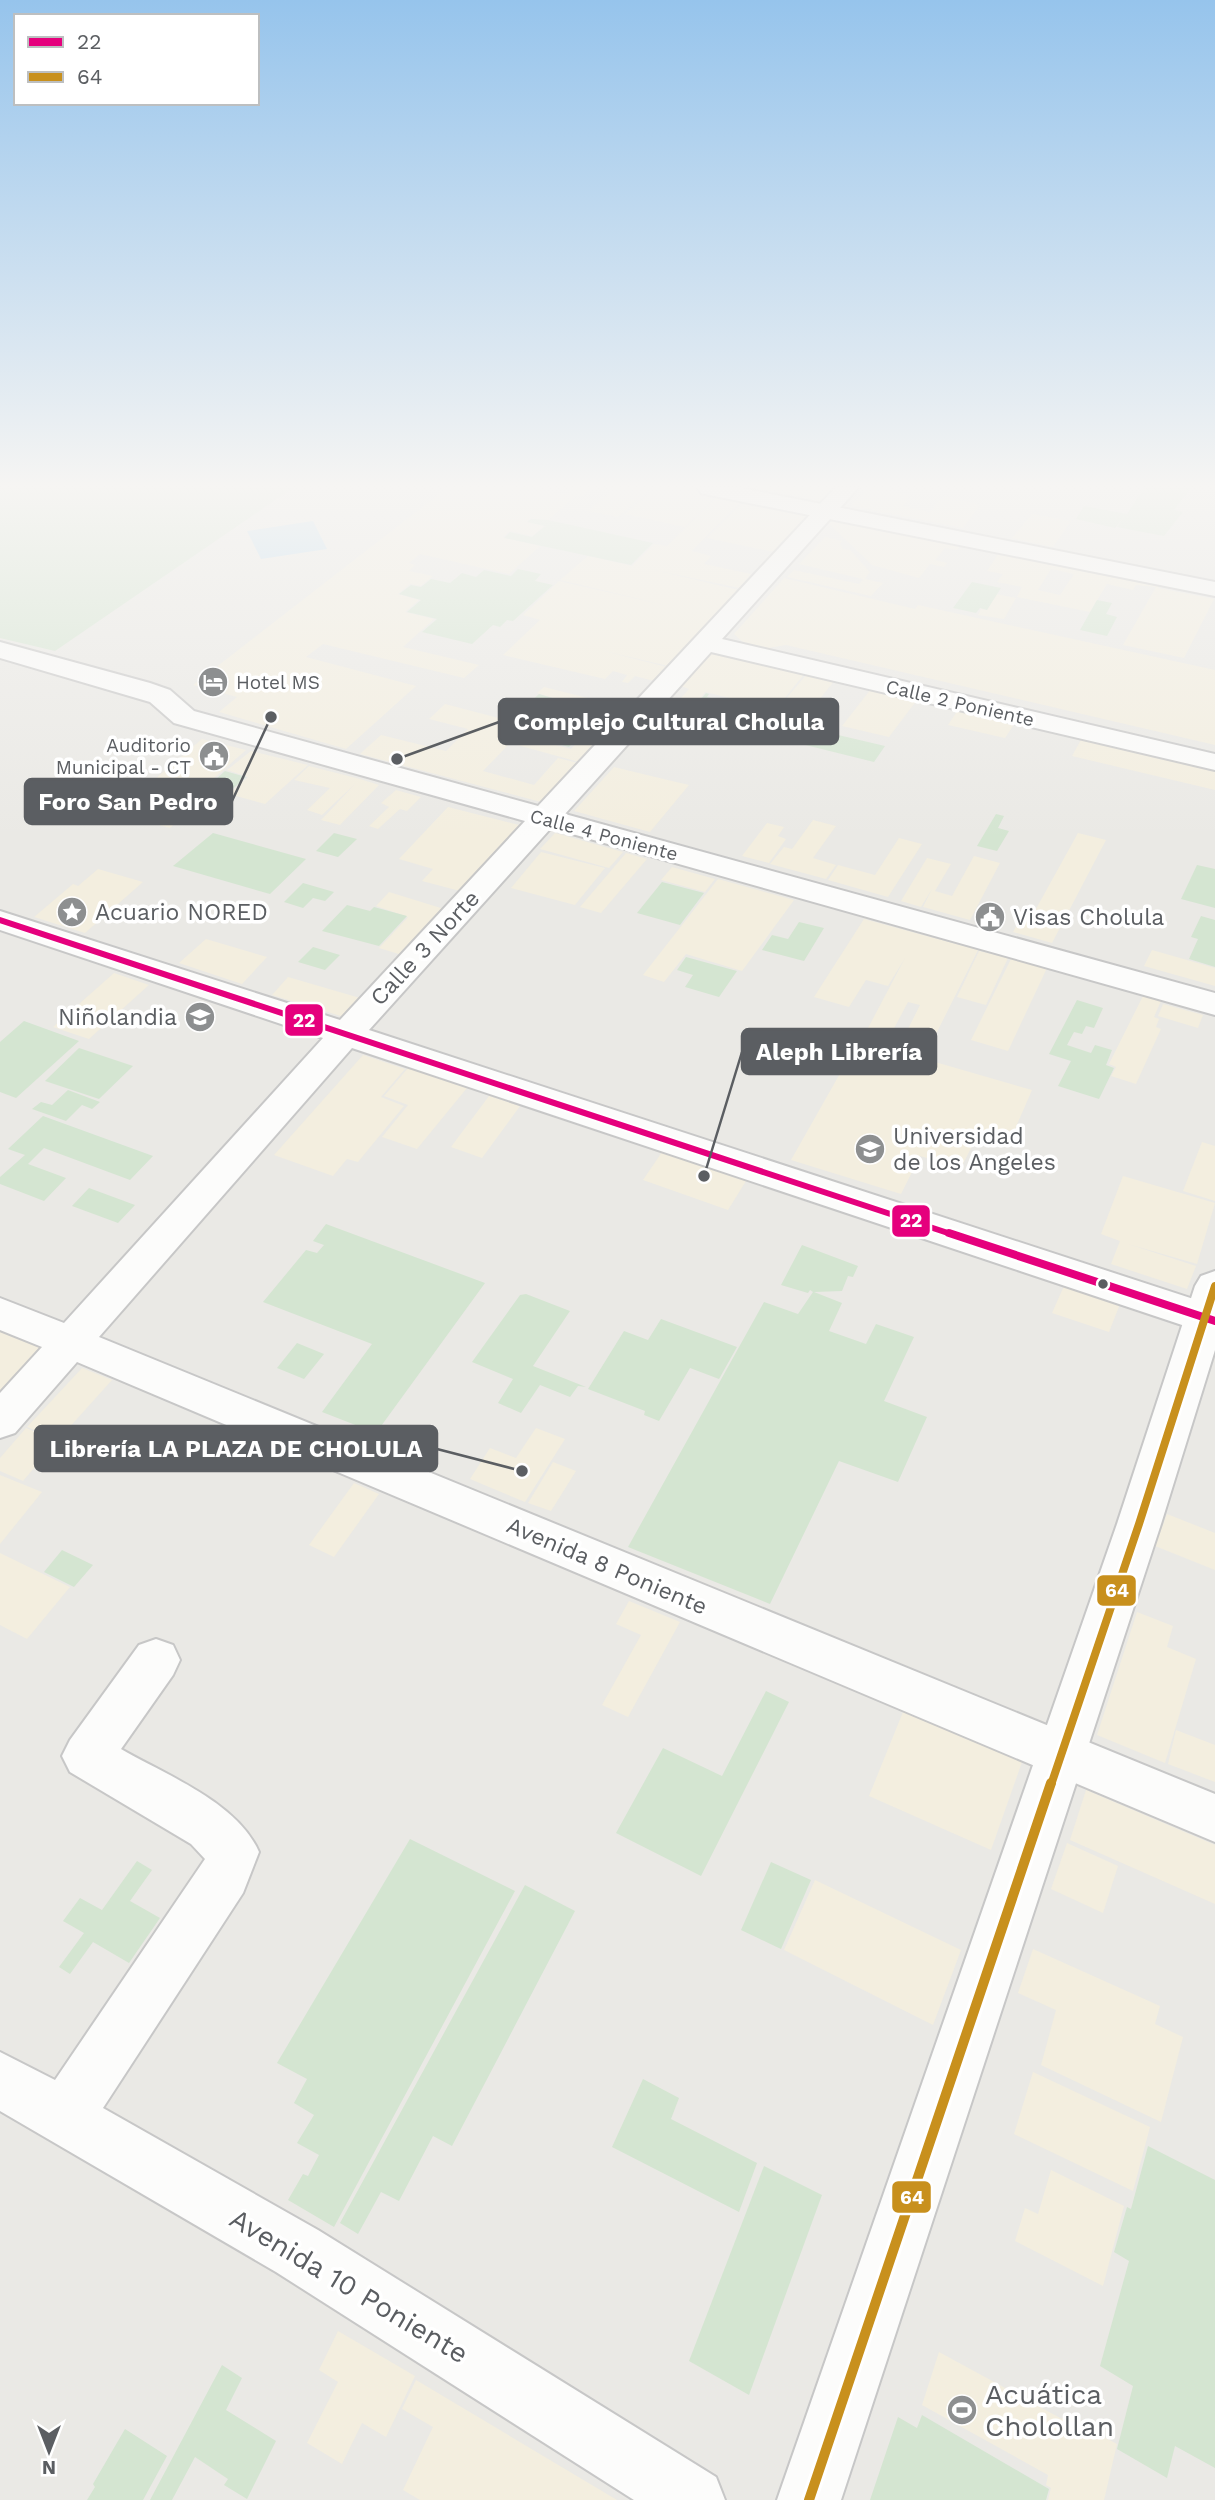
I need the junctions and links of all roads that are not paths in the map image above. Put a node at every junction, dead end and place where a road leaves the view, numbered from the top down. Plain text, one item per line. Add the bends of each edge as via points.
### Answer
1 (740, 605) edge
2 (705, 643) junction
3 (0, 650) edge
4 (1215, 762) edge
5 (544, 818) junction
6 (0, 920) edge
7 (1215, 1004) edge
8 (346, 1034) junction
9 (1212, 1308) edge
10 (0, 1313) edge
11 (71, 1342) junction
12 (0, 1421) edge
13 (156, 1660) dead end
14 (1060, 1755) junction
15 (1215, 1818) edge
16 (0, 2080) edge
17 (64, 2117) junction
18 (693, 2500) edge
19 (809, 2500) edge

1 - 2 street, Calle 3 Norte
2 - 4 street, Calle 2 Poniente
2 - 5 street, Calle 3 Norte
3 - 5 street, Calle 4 Poniente via 141,689 160,696 184,717
5 - 7 street, Calle 4 Poniente
5 - 8 street, Calle 3 Norte
6 - 8 street
8 - 9 street
8 - 11 street, Calle 3 Norte
9 - 14 street
10 - 11 street, Avenida 8 Poniente
11 - 12 street, Calle 3 Norte
11 - 14 street, Avenida 8 Poniente
13 - 17 street via 87,1756 209,1827 233,1852 225,1875
14 - 15 street, Avenida 8 Poniente
14 - 19 street
16 - 17 street, Avenida 10 Poniente
17 - 18 street, Avenida 10 Poniente via 297,2251

